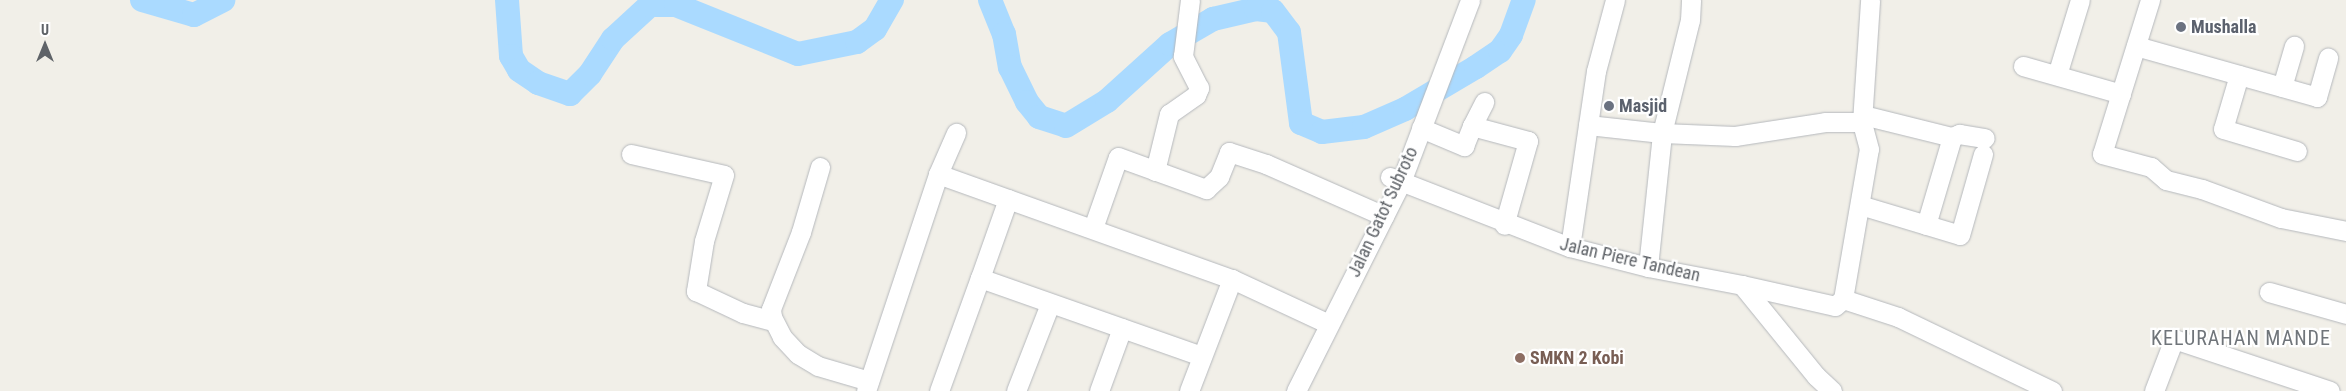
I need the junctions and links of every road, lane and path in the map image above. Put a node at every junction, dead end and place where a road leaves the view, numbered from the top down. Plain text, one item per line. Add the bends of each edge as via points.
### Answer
1 (1190, 0) edge
2 (1460, 0) edge
3 (1470, 0) edge
4 (1615, 0) edge
5 (1691, 0) edge
6 (1870, 0) edge
7 (2080, 0) edge
8 (2150, 0) edge
9 (2136, 46) junction
10 (2294, 46) dead end
11 (2328, 58) dead end
12 (2023, 66) dead end
13 (2058, 75) junction
14 (2240, 75) junction
15 (2282, 87) junction
16 (1433, 89) junction
17 (2121, 94) junction
18 (1484, 102) dead end
19 (1863, 119) junction
20 (1420, 123) junction
21 (1588, 125) junction
22 (1472, 126) junction
23 (956, 133) dead end
24 (1662, 133) junction
25 (1952, 138) junction
26 (2297, 151) dead end
27 (631, 154) dead end
28 (820, 167) dead end
29 (1155, 171) junction
30 (938, 174) junction
31 (1395, 180) junction
32 (1008, 199) junction
33 (1860, 205) junction
34 (1379, 213) junction
35 (1504, 224) junction
36 (1926, 225) junction
37 (1093, 228) junction
38 (2346, 231) edge
39 (1570, 248) junction
40 (1648, 267) junction
41 (980, 278) junction
42 (1232, 279) junction
43 (1742, 285) junction
44 (2269, 292) dead end
45 (1844, 300) junction
46 (1050, 304) junction
47 (2346, 314) edge
48 (773, 321) junction
49 (1325, 322) junction
50 (1122, 328) junction
51 (1202, 356) junction
52 (867, 386) edge
53 (939, 391) edge
54 (1016, 391) edge
55 (1099, 391) edge
56 (1189, 391) edge
57 (1288, 391) edge
58 (1296, 391) edge
59 (1832, 391) edge
60 (2052, 391) edge
61 (2154, 391) edge
62 (2330, 391) edge

1 - 29 street via 1184,56 1199,88 1196,95 1169,114
2 - 16 street, Jalan Gatot Subroto
3 - 16 street, Jalan Gatot Subroto
4 - 21 street via 1603,36
5 - 24 street via 1690,20
6 - 19 street
7 - 13 street
8 - 9 street
9 - 14 street
9 - 17 street
10 - 15 street
11 - 15 street via 2317,97
12 - 13 street
13 - 17 street
14 - 15 street
14 - 26 street via 2223,129
16 - 20 street, Jalan Gatot Subroto
17 - 38 street via 2102,154 2151,167 2166,180 2210,191 2281,218
18 - 22 street
19 - 24 street via 1735,136
19 - 25 street
19 - 33 street via 1869,149
20 - 22 street via 1464,146
20 - 31 street, Jalan Gatot Subroto
21 - 24 street
21 - 39 street
22 - 35 street via 1528,141
23 - 30 street
24 - 40 street
25 - 36 street
25 - 36 street via 1959,134 1984,146 1960,235
27 - 48 street via 724,175 704,242 696,291 742,313
28 - 48 street via 801,232 771,309
29 - 34 street via 1206,189 1219,177 1225,155 1236,152
29 - 37 street via 1118,157
30 - 32 street
30 - 52 street
31 - 34 street, Jalan Gatot Subroto
31 - 35 street, Jalan Piere Tandean
32 - 37 street
32 - 41 street
33 - 36 street
33 - 45 street
34 - 49 street, Jalan Gatot Subroto
35 - 39 street, Jalan Piere Tandean
37 - 42 street
39 - 40 street, Jalan Piere Tandean
40 - 43 street, Jalan Piere Tandean
41 - 46 street
41 - 53 street
42 - 49 street
42 - 51 street
43 - 45 street, Jalan Piere Tandean via 1835,306
43 - 59 street
44 - 47 street
45 - 60 street via 1898,317
46 - 50 street
46 - 54 street
48 - 52 street via 798,354
49 - 57 street, Jalan Gatot Subroto
49 - 58 street, Jalan Gatot Subroto
50 - 51 street
50 - 55 street
51 - 56 street
61 - 62 street via 2174,339

